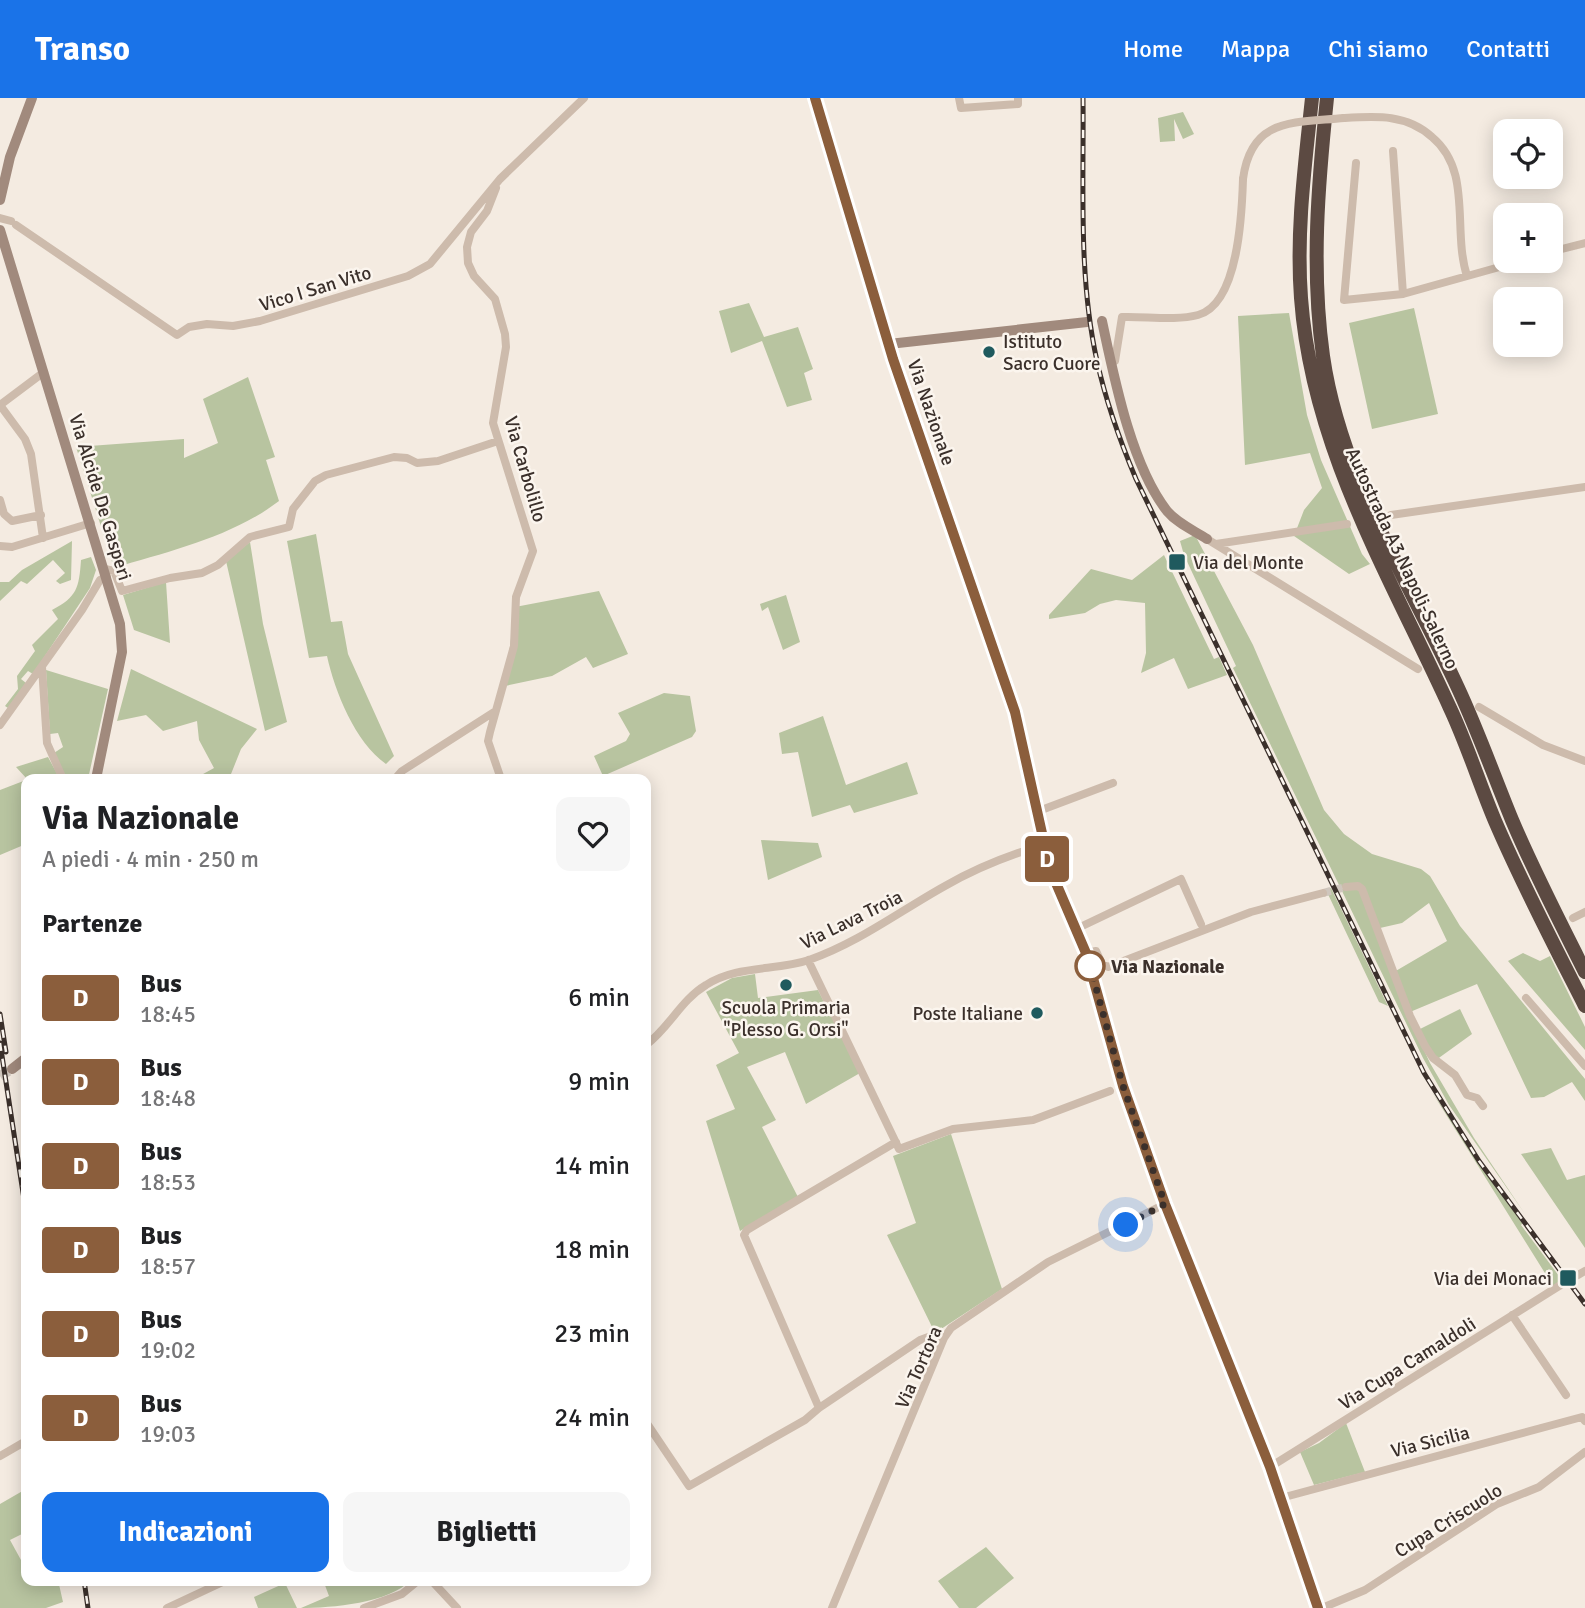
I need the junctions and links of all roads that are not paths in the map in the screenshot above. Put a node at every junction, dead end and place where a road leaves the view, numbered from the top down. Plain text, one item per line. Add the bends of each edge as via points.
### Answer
1 (32, 98) edge
2 (584, 98) edge
3 (815, 98) edge
4 (959, 98) edge
5 (1018, 98) edge
6 (1312, 98) edge
7 (1327, 98) edge
8 (1393, 151) dead end
9 (1356, 163) dead end
10 (500, 179) junction
11 (0, 200) edge
12 (0, 218) edge
13 (0, 230) edge
14 (1585, 243) edge
15 (1563, 249) edge
16 (1493, 269) edge
17 (1467, 276) junction
18 (1403, 294) junction
19 (1102, 321) dead end
20 (1087, 322) dead end
21 (889, 344) junction
22 (1111, 363) junction
23 (44, 372) junction
24 (0, 405) edge
25 (498, 440) junction
26 (1585, 487) edge
27 (0, 500) edge
28 (41, 515) junction
29 (1391, 515) dead end
30 (91, 523) junction
31 (1347, 524) dead end
32 (43, 538) junction
33 (1211, 541) junction
34 (0, 546) edge
35 (106, 573) junction
36 (42, 666) junction
37 (1418, 669) dead end
38 (1479, 707) dead end
39 (494, 712) junction
40 (0, 724) edge
41 (1585, 761) edge
42 (61, 774) edge
43 (97, 774) edge
44 (399, 774) edge
45 (499, 774) edge
46 (1113, 783) dead end
47 (1036, 812) junction
48 (1043, 845) junction
49 (1346, 887) dead end
50 (1323, 893) tunnel mouth
51 (1585, 912) edge
52 (1573, 918) dead end
53 (1201, 924) dead end
54 (1076, 929) junction
55 (1086, 953) junction
56 (808, 960) junction
57 (1585, 972) edge
58 (1526, 998) dead end
59 (1585, 1006) edge
60 (651, 1041) edge
61 (21, 1062) edge
62 (1585, 1066) edge
63 (12, 1069) tunnel mouth
64 (1116, 1089) junction
65 (1483, 1106) dead end
66 (896, 1142) junction
67 (1165, 1204) junction
68 (1559, 1286) tunnel mouth
69 (1512, 1315) junction
70 (944, 1338) junction
71 (1566, 1395) dead end
72 (819, 1408) junction
73 (1585, 1422) edge
74 (651, 1429) edge
75 (21, 1444) edge
76 (1585, 1452) edge
77 (0, 1456) edge
78 (1270, 1467) junction
79 (1281, 1498) junction
80 (214, 1586) edge
81 (412, 1586) edge
82 (437, 1586) edge
83 (167, 1608) edge
84 (364, 1608) edge
85 (457, 1608) edge
86 (832, 1608) edge
87 (1320, 1608) edge

1 - 11 street
2 - 10 street, Vico I San Vito
3 - 21 main road, Via Nazionale
4 - 5 street via 961,108 1018,104
6 - 59 highway, Autostrada A3 Napoli-Salerno via 1301,205 1300,290 1310,365 1327,434 1358,516 1451,711 1515,866
7 - 57 highway, Autostrada A3 Napoli-Salerno via 1314,267 1323,356 1338,419 1371,508 1457,687 1531,864
8 - 18 street
9 - 18 street via 1344,300
10 - 12 street, Vico I San Vito via 436,258 408,276 260,321 207,324 177,335
10 - 25 street, Via Carbolillo via 467,247 468,263 495,299 505,334 493,414
13 - 23 street, Via Alcide De Gasperi
14 - 15 street
16 - 17 street
17 - 18 street
17 - 22 street, bridge via 1456,173 1443,146 1421,128 1398,118 1297,122 1269,130 1250,150 1237,254 1213,304 1198,315 1122,317
19 - 22 street
20 - 21 street
21 - 47 main road, Via Nazionale via 1015,712
22 - 33 street via 1129,428 1158,498 1175,519
23 - 24 street
23 - 30 street, Via Alcide De Gasperi
24 - 28 street via 31,454
25 - 35 street via 439,461 418,463 394,457 326,475 315,481 293,509 289,527 250,537 202,573 122,591 114,571
25 - 39 street, Via Carbolillo via 533,551 516,597 514,646
26 - 29 street
27 - 28 street via 12,521
28 - 32 street
30 - 32 street
30 - 35 street, Via Alcide De Gasperi
31 - 33 street
32 - 34 street
33 - 37 street
35 - 36 street
35 - 43 street, Via Alcide De Gasperi via 122,638
36 - 40 street
36 - 42 street via 47,743
38 - 41 street via 1543,745
39 - 44 street
39 - 45 street, Via Carbolillo via 488,741
46 - 47 street
47 - 48 main road, Via Nazionale
48 - 54 main road, Via Nazionale
48 - 56 street, Via Lava Troia via 981,866
49 - 65 street via 1362,889 1425,1046 1455,1075 1467,1095
50 - 55 street via 1251,912 1108,967 1096,951
51 - 52 street
53 - 54 street via 1181,879
54 - 55 main road, Via Nazionale
55 - 64 main road, Via Nazionale
56 - 60 street, Via Lava Troia via 713,980
56 - 66 street
58 - 62 street
61 - 63 street
64 - 66 street via 1033,1120 953,1129 899,1149
64 - 67 main road, Via Nazionale
66 - 72 street via 744,1235
67 - 70 street, Via Tortora via 1037,1269 957,1321
67 - 78 main road, Via Nazionale
68 - 69 street, Via Cupa Camaldoli
69 - 71 street
69 - 78 street, Via Cupa Camaldoli
70 - 72 street via 920,1340
70 - 86 street, Via Tortora
72 - 74 street via 689,1486
73 - 79 street, Via Sicilia via 1581,1417
75 - 77 street
76 - 87 street, Cupa Criscuolo via 1539,1487 1497,1504 1365,1590
78 - 79 main road, Via Nazionale
79 - 87 main road, Via Nazionale
80 - 83 street
81 - 84 street
82 - 85 street

